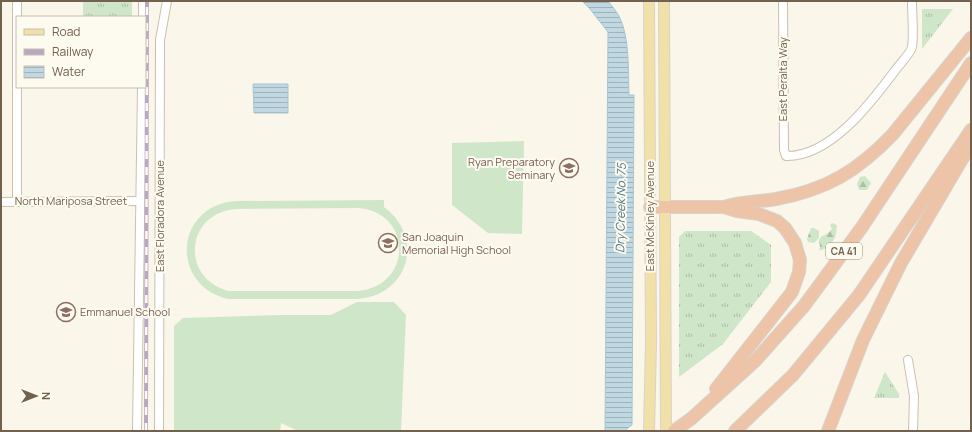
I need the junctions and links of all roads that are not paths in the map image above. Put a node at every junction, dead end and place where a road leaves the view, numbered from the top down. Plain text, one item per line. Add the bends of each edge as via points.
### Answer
1 (17, 1) edge
2 (143, 1) edge
3 (167, 1) edge
4 (649, 1) edge
5 (664, 1) edge
6 (783, 1) edge
7 (912, 1) edge
8 (17, 16) edge
9 (143, 16) edge
10 (971, 38) edge
11 (971, 64) edge
12 (17, 88) edge
13 (142, 88) edge
14 (971, 130) edge
15 (971, 144) edge
16 (140, 201) junction
17 (1, 202) edge
18 (17, 202) junction
19 (650, 207) junction
20 (666, 207) junction
21 (724, 207) junction
22 (908, 360) dead end
23 (692, 418) junction
24 (137, 431) edge
25 (159, 431) edge
26 (649, 431) edge
27 (666, 431) edge
28 (674, 431) edge
29 (735, 431) edge
30 (828, 431) edge
31 (914, 431) edge

1 - 8 street
2 - 9 street
3 - 25 street, East Floradora Avenue via 160,40
4 - 19 main road, East McKinley Avenue
5 - 20 main road, East McKinley Avenue
6 - 7 street, East Peralta Way via 786,156 800,155 815,149 843,130 875,97 912,49
10 - 21 highway via 893,134 858,166 828,184 810,191
11 - 23 highway, CA 41 via 862,226 804,306 755,361
12 - 18 street
13 - 16 street, East Floradora Avenue
14 - 29 highway via 859,295 793,375
15 - 30 highway via 901,263 863,340
16 - 18 street, North Mariposa Street
16 - 24 street, East Floradora Avenue
17 - 18 street, North Mariposa Street
19 - 20 highway
19 - 26 main road, East McKinley Avenue
20 - 21 highway
20 - 27 main road, East McKinley Avenue
21 - 23 highway via 759,214 777,221 793,239 800,260 799,272 785,303
22 - 31 street via 914,396
23 - 28 highway, CA 41

